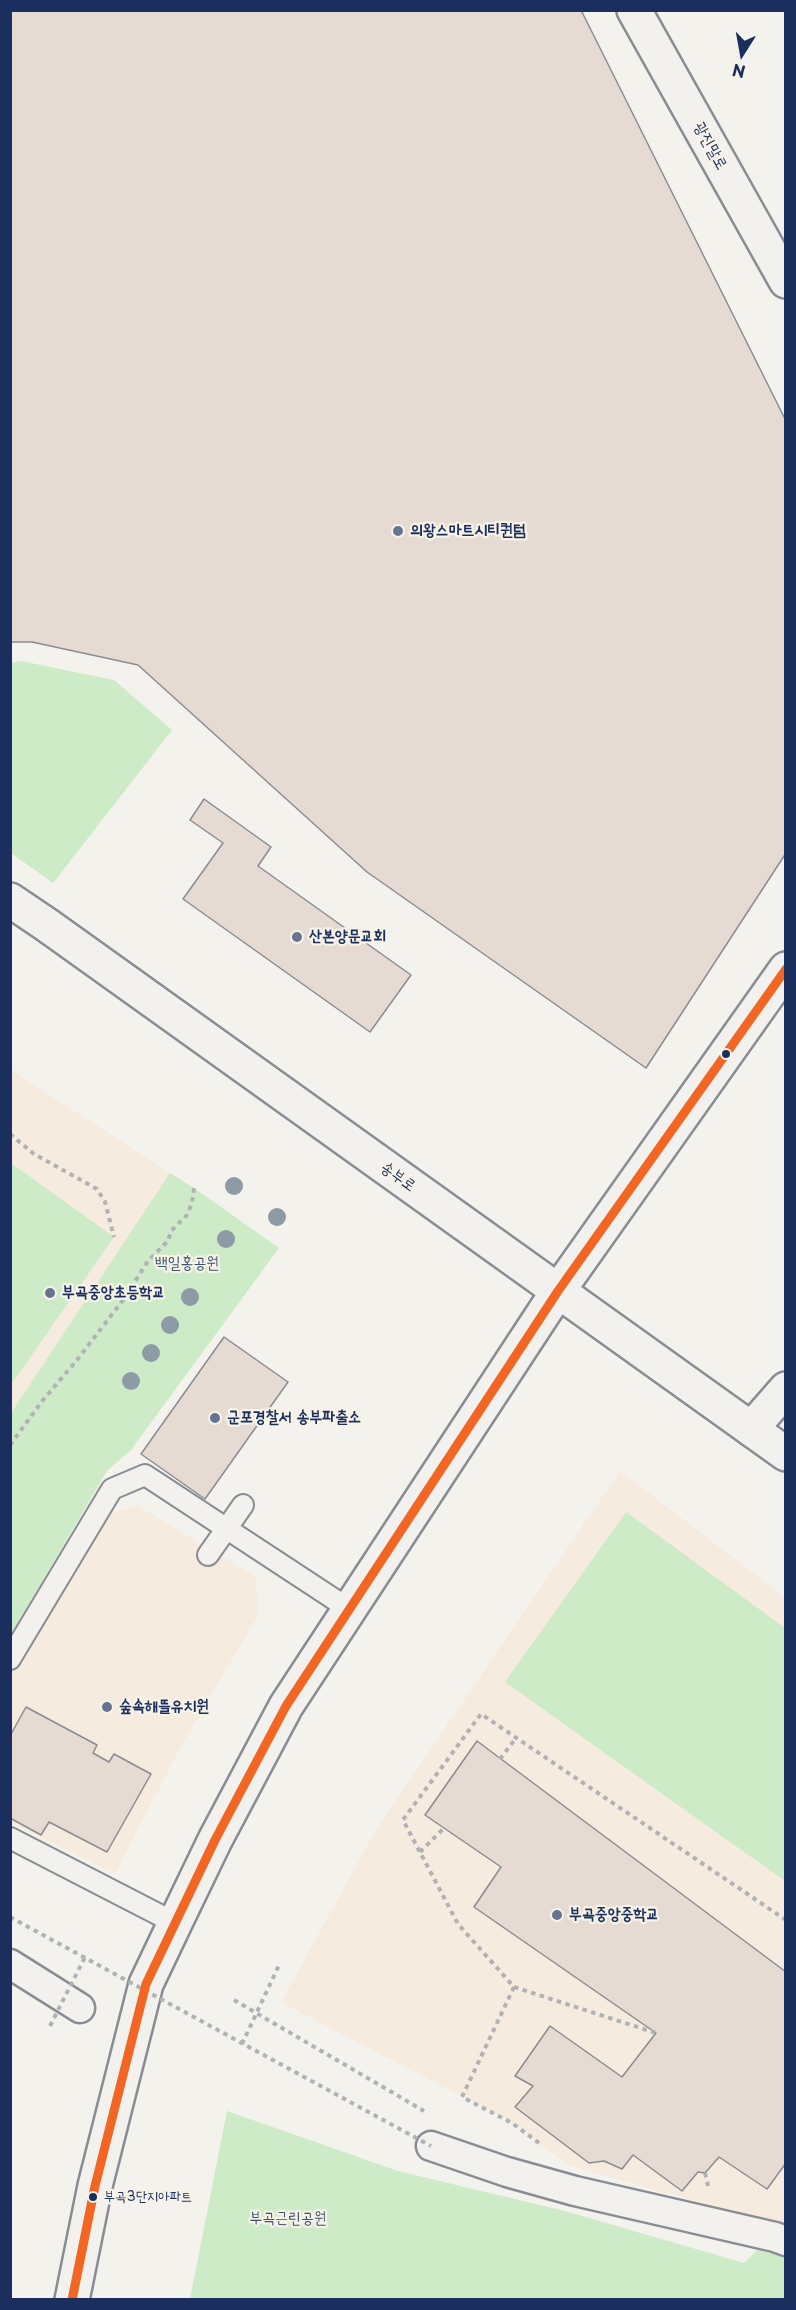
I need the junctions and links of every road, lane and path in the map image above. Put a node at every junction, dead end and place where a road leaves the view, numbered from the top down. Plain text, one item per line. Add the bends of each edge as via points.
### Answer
1 (634, 10) edge
2 (786, 280) edge
3 (10, 900) edge
4 (786, 969) edge
5 (10, 1134) edge
6 (194, 1188) dead end
7 (114, 1237) dead end
8 (558, 1291) junction
9 (786, 1389) edge
10 (751, 1429) junction
11 (10, 1445) edge
12 (786, 1454) edge
13 (243, 1505) dead end
14 (226, 1528) junction
15 (208, 1555) dead end
16 (349, 1609) junction
17 (10, 1659) edge
18 (516, 1738) junction
19 (500, 1759) dead end
20 (444, 1827) dead end
21 (10, 1838) edge
22 (420, 1852) junction
23 (10, 1917) edge
24 (786, 1920) edge
25 (175, 1923) junction
26 (85, 1957) junction
27 (280, 1963) dead end
28 (10, 1964) edge
29 (514, 1987) junction
30 (234, 2000) dead end
31 (80, 2008) dead end
32 (50, 2026) dead end
33 (656, 2032) dead end
34 (242, 2044) junction
35 (424, 2112) dead end
36 (541, 2144) dead end
37 (431, 2146) joint
38 (786, 2241) edge
39 (72, 2300) edge

1 - 2 street, 광진말로
3 - 8 street, 송부로
4 - 8 street
5 - 7 path via 34,1154 97,1189 105,1202
6 - 11 path via 187,1215
8 - 10 street, 송부로
8 - 16 street
9 - 10 street
10 - 12 street, 송부로
13 - 14 lane
14 - 15 lane
14 - 16 lane
14 - 17 lane via 145,1475 112,1489
16 - 25 street via 286,1706
18 - 19 path
18 - 22 path via 481,1714 403,1820
18 - 24 path
20 - 22 path
21 - 25 lane
22 - 29 path via 458,1924
23 - 26 path, bridge
25 - 39 street via 146,1984 95,2186
26 - 32 path, bridge
26 - 34 path, bridge
27 - 34 path, bridge
28 - 31 street
29 - 33 path
29 - 36 path via 462,2097 512,2123
30 - 35 path
34 - 37 path, bridge
37 - 38 street via 575,2191

